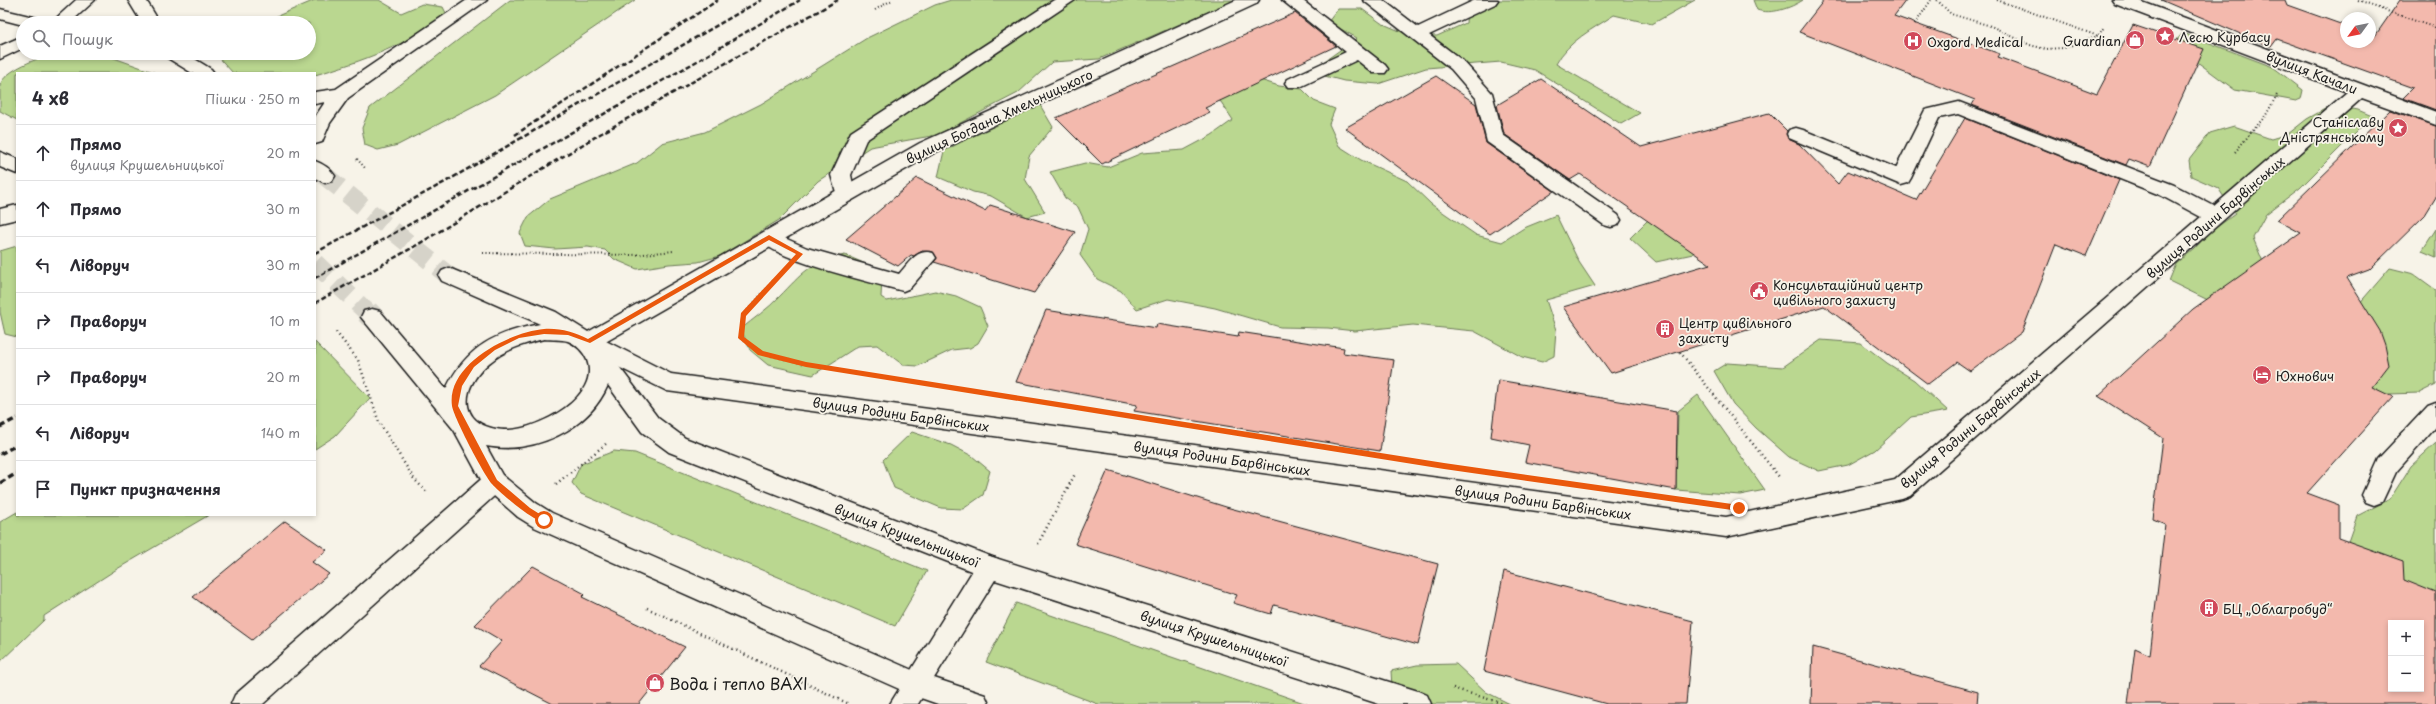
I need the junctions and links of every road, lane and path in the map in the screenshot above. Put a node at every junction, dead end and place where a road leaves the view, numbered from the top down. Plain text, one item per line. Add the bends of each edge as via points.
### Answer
1 (86, 0) edge
2 (137, 0) edge
3 (478, 0) edge
4 (892, 0) edge
5 (1066, 0) edge
6 (1250, 0) edge
7 (1291, 0) edge
8 (1372, 0) edge
9 (1489, 0) edge
10 (1931, 0) edge
11 (1937, 0) edge
12 (1997, 0) edge
13 (2121, 0) edge
14 (2358, 1) dead end
15 (875, 10) dead end
16 (0, 14) edge
17 (68, 16) edge
18 (146, 16) edge
19 (16, 18) edge
20 (1915, 24) dead end
21 (2105, 24) dead end
22 (2436, 28) edge
23 (1417, 34) junction
24 (2098, 36) junction
25 (16, 45) edge
26 (0, 53) edge
27 (1358, 53) junction
28 (184, 60) edge
29 (1379, 69) dead end
30 (203, 72) edge
31 (1294, 83) dead end
32 (2280, 90) dead end
33 (2360, 90) junction
34 (341, 94) junction
35 (316, 98) edge
36 (316, 106) edge
37 (2436, 119) edge
38 (1796, 134) dead end
39 (316, 135) edge
40 (2231, 156) dead end
41 (0, 159) edge
42 (16, 167) edge
43 (845, 194) junction
44 (16, 212) edge
45 (0, 216) edge
46 (2215, 216) junction
47 (1611, 220) dead end
48 (769, 238) junction
49 (800, 254) junction
50 (926, 258) dead end
51 (449, 276) tunnel mouth
52 (372, 317) tunnel mouth
53 (588, 342) junction
54 (1680, 352) dead end
55 (761, 353) junction
56 (756, 357) dead end
57 (814, 365) dead end
58 (2436, 412) edge
59 (462, 423) junction
60 (608, 443) dead end
61 (1080, 467) dead end
62 (494, 482) junction
63 (1784, 483) dead end
64 (550, 489) dead end
65 (2374, 495) dead end
66 (1035, 550) dead end
67 (989, 567) junction
68 (909, 694) edge
69 (244, 704) edge
70 (976, 704) edge
71 (1418, 704) edge

1 - 17 main road
2 - 18 main road
3 - 34 main road
4 - 15 path
5 - 43 main road via 858,136 841,175
6 - 43 main road, вулиця Богдана Хмельницького via 927,148
7 - 27 main road
8 - 23 main road
9 - 23 main road
10 - 20 path
11 - 24 path via 1951,14 1991,26 2030,45 2045,49 2064,48
12 - 24 path
13 - 33 main road, вулиця Качали
14 - 22 path
16 - 19 main road
21 - 24 path
23 - 47 main road via 1457,65 1485,97 1494,138
25 - 26 main road
27 - 29 main road
27 - 31 main road
28 - 30 main road
32 - 40 path via 2266,115
33 - 37 main road, вулиця Качали
33 - 46 main road, вулиця Родини Барвінських
34 - 35 main road
34 - 36 main road
34 - 39 main road via 321,122
38 - 46 main road via 1901,178 1932,114 1959,108 2167,190
41 - 42 main road
43 - 48 main road, вулиця Богдана Хмельницького
44 - 45 main road
46 - 53 main road, вулиця Родини Барвінських via 1902,489 1726,527 667,382
48 - 49 main road
48 - 53 main road, вулиця Богдана Хмельницького
49 - 50 main road via 903,283
49 - 55 path via 743,315 741,338
51 - 53 main road, вулиця Крушельницької via 548,318
52 - 59 main road
53 - 59 main road via 569,333 544,331 518,336 493,348 472,365 458,386 455,406
53 - 59 main road via 600,361 598,385 584,405 562,424 534,436 505,440 480,435
53 - 67 main road, вулиця Крушельницької via 650,425 677,446
54 - 63 path
55 - 56 path
55 - 57 path
58 - 65 main road via 2386,466
59 - 62 main road
60 - 64 path
61 - 66 path
62 - 68 main road via 527,510 544,520
62 - 69 main road
67 - 68 main road
67 - 71 main road, вулиця Крушельницької
68 - 70 main road

